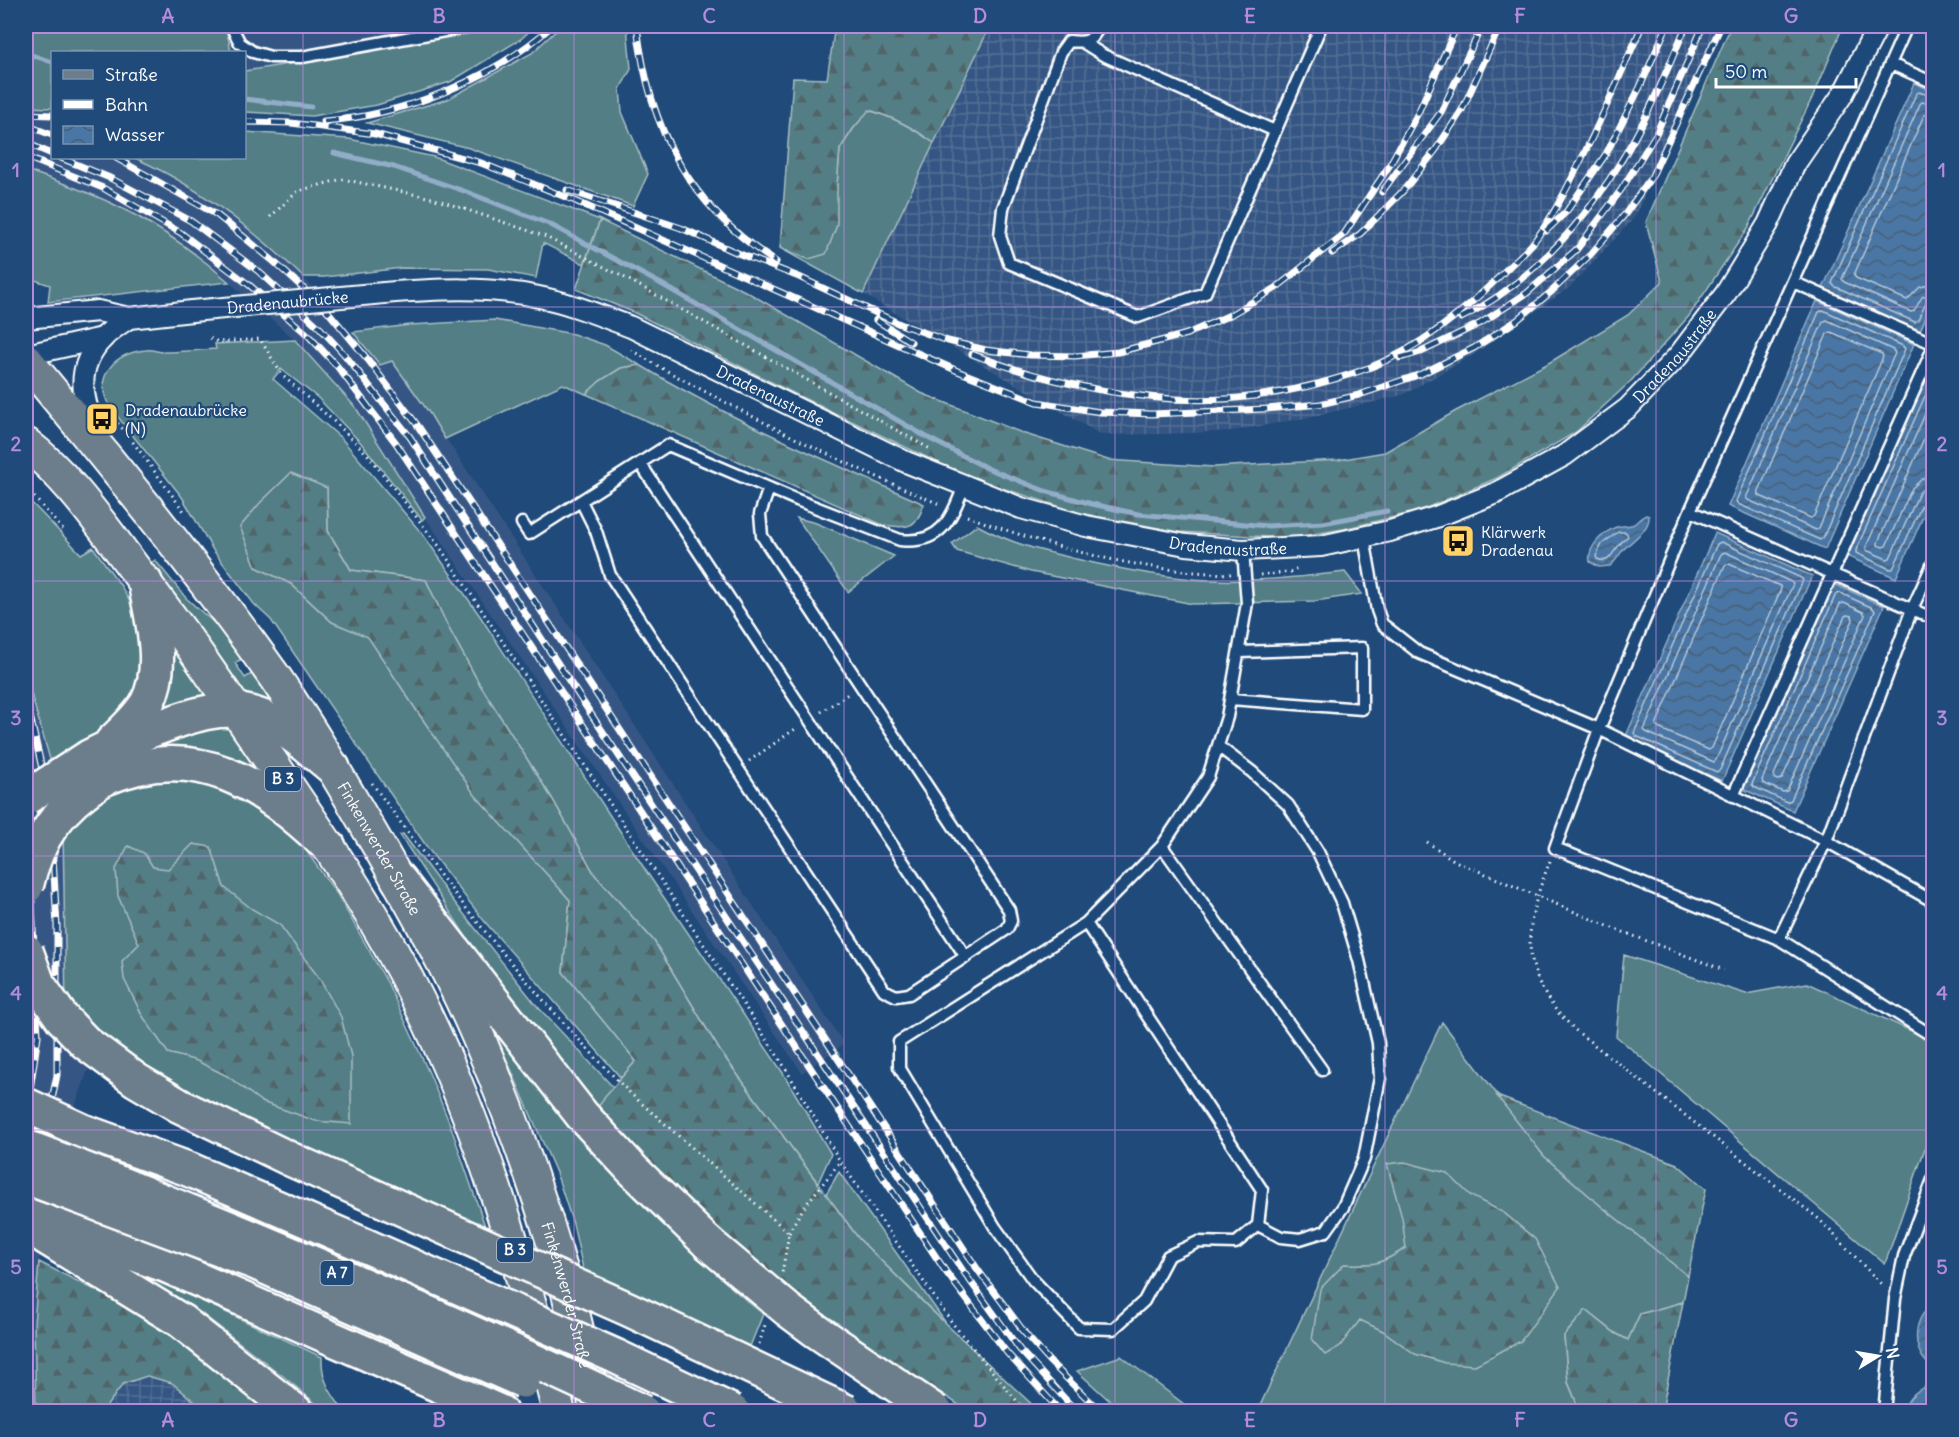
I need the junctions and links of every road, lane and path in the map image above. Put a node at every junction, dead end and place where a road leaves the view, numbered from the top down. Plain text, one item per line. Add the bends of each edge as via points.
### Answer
1 (231, 26) edge
2 (472, 26) edge
3 (1099, 26) edge
4 (1321, 26) edge
5 (1878, 26) edge
6 (1907, 26) edge
7 (1084, 42) junction
8 (1891, 64) junction
9 (1934, 83) edge
10 (1275, 131) junction
11 (270, 217) dead end
12 (1794, 282) junction
13 (384, 293) joint
14 (26, 318) edge
15 (129, 318) junction
16 (103, 338) junction
17 (210, 338) dead end
18 (1934, 345) edge
19 (26, 355) edge
20 (26, 360) edge
21 (106, 406) dead end
22 (26, 444) edge
23 (102, 451) junction
24 (939, 454) dead end
25 (640, 463) junction
26 (964, 486) junction
27 (26, 488) edge
28 (769, 488) junction
29 (581, 501) junction
30 (1690, 511) junction
31 (187, 516) dead end
32 (522, 523) dead end
33 (65, 532) dead end
34 (1364, 537) junction
35 (1243, 550) junction
36 (1934, 561) edge
37 (1833, 574) junction
38 (145, 582) junction
39 (1912, 609) junction
40 (1934, 619) edge
41 (1239, 652) junction
42 (1231, 699) junction
43 (237, 712) junction
44 (1599, 729) junction
45 (1218, 746) junction
46 (100, 761) junction
47 (333, 768) junction
48 (368, 777) dead end
49 (1734, 796) junction
50 (26, 798) edge
51 (1826, 841) junction
52 (1426, 842) dead end
53 (1162, 846) junction
54 (329, 847) junction
55 (1555, 848) junction
56 (398, 879) junction
57 (26, 887) edge
58 (1536, 895) junction
59 (1934, 902) edge
60 (1086, 923) junction
61 (1779, 939) junction
62 (26, 951) edge
63 (966, 957) junction
64 (1724, 970) dead end
65 (1934, 1037) edge
66 (1322, 1070) dead end
67 (26, 1105) edge
68 (26, 1147) edge
69 (840, 1161) junction
70 (26, 1177) edge
71 (1934, 1177) edge
72 (26, 1215) edge
73 (26, 1225) edge
74 (1258, 1225) junction
75 (789, 1233) junction
76 (782, 1275) dead end
77 (1896, 1299) junction
78 (766, 1321) dead end
79 (759, 1344) dead end
80 (296, 1412) edge
81 (500, 1412) edge
82 (559, 1412) edge
83 (590, 1412) edge
84 (597, 1412) edge
85 (643, 1412) edge
86 (733, 1412) edge
87 (847, 1412) edge
88 (936, 1412) edge
89 (1026, 1412) edge
90 (1884, 1412) edge

1 - 2 lane via 240,43 271,57 302,57
3 - 7 lane via 1094,36
4 - 10 lane
5 - 34 street, Dradenaustraße via 1843,94 1795,164 1768,224 1726,293 1679,355 1628,408 1565,455 1496,493 1412,525
6 - 8 lane
7 - 10 lane via 1103,55
7 - 10 lane via 1069,41 1061,52 1003,208 1000,236 1010,263 1138,317 1205,293
8 - 9 lane
8 - 12 lane
11 - 24 path via 298,191 342,179 432,198 544,236
12 - 18 lane
12 - 30 lane
13 - 15 street, Dradenaubrücke, bridge
13 - 26 street, Dradenaustraße via 496,291 542,297 596,314 631,327 906,462
14 - 15 street via 98,311
15 - 16 street
16 - 19 street
16 - 23 street via 91,354 83,381 87,410
17 - 69 path via 218,342 260,339 282,375 368,455 439,546 775,1051
18 - 37 lane
20 - 23 main road, Finkenwerder Straße / B 3
21 - 31 path
22 - 38 main road, B 3 via 76,492
23 - 47 main road, Finkenwerder Straße / B 3 via 172,537 262,660
25 - 28 lane via 668,445
25 - 29 lane
25 - 63 lane
26 - 28 lane via 947,525 912,542
26 - 35 street, Dradenaustraße via 1021,508 1096,529 1186,545
27 - 33 path
28 - 63 lane via 760,514 762,536 1009,910 1011,921 1007,929
29 - 32 lane via 529,534
29 - 63 lane via 596,531 610,575 884,990 896,996 909,994
30 - 37 lane
30 - 44 lane
34 - 35 street, Dradenaustraße via 1321,546
34 - 44 lane via 1377,610 1387,629 1419,654
35 - 41 lane via 1248,603
36 - 39 lane
37 - 39 lane
37 - 49 lane
38 - 43 main road, B 3
38 - 46 highway via 156,641 155,680 147,703
39 - 40 lane
39 - 51 lane
41 - 42 lane
41 - 42 lane via 1362,648 1362,709
42 - 45 lane
43 - 46 highway via 220,710 192,715
43 - 47 highway via 261,717 281,728
43 - 54 main road, B 3
44 - 49 lane
44 - 55 lane
45 - 53 lane via 1208,777
45 - 74 lane via 1288,806 1318,852 1342,903 1378,1043 1380,1078 1365,1159 1343,1207 1326,1231 1300,1239 1281,1236
46 - 50 highway, bridge
46 - 54 highway via 120,771 171,764 217,770 266,794
46 - 57 highway, bridge via 48,830 30,865
47 - 56 main road, Finkenwerder Straße / B 3
48 - 75 path via 469,911 563,1021 632,1095
49 - 51 lane
51 - 59 lane
51 - 61 lane
52 - 58 path via 1455,861
53 - 60 lane
53 - 66 lane
54 - 82 main road, B 3 via 386,938 460,1093 525,1284
55 - 58 path
55 - 61 lane
56 - 84 main road, Finkenwerder Straße / B 3 via 454,984 503,1099 567,1293
56 - 88 highway, bridge via 582,1115 632,1169 708,1243 788,1310
58 - 64 path
58 - 77 path via 1529,936 1531,956 1553,1006 1575,1030 1819,1219
60 - 74 lane via 1262,1190
60 - 74 lane via 899,1042 899,1067 995,1227 1032,1280 1079,1328 1113,1329 1143,1301 1168,1257 1198,1242 1236,1243
61 - 65 lane
62 - 87 highway, bridge via 38,984 86,1043 180,1106
67 - 86 highway, A 7, bridge via 331,1231
68 - 85 highway, A 7, bridge via 349,1278
69 - 75 path via 798,1214
69 - 89 path via 953,1324
70 - 83 highway, A 7, bridge via 254,1262
71 - 77 lane via 1904,1256
72 - 81 highway via 165,1265
73 - 80 highway via 181,1321
75 - 76 path
77 - 90 lane
78 - 79 path

